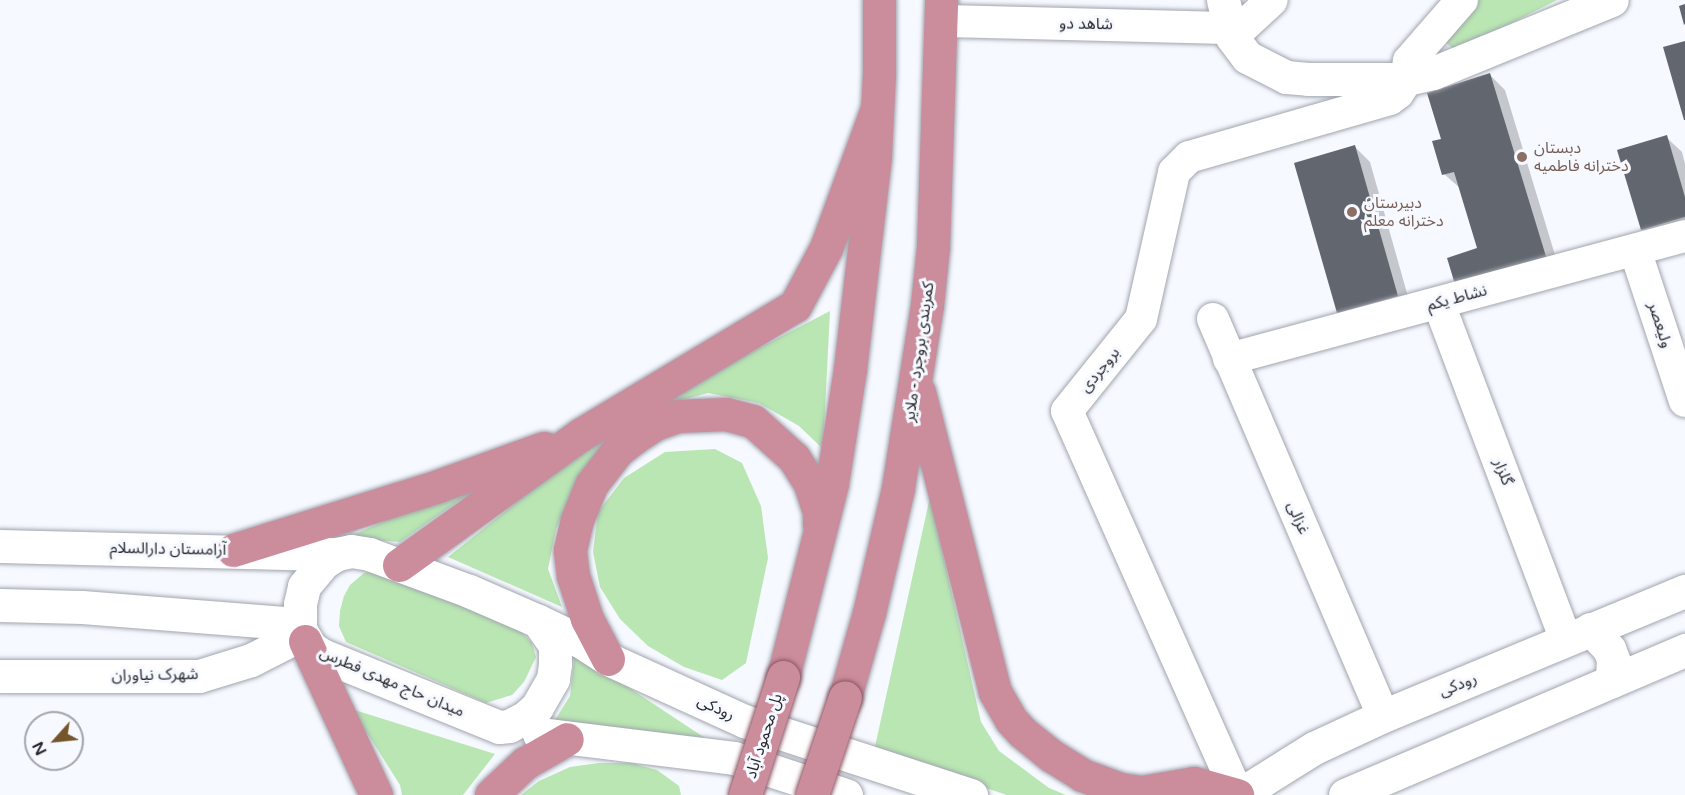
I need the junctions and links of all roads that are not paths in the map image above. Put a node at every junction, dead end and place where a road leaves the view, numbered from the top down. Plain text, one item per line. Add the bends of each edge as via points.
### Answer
1 (879, 0) edge
2 (1272, 0) edge
3 (1462, 0) edge
4 (1612, 0) edge
5 (942, 10) edge
6 (1228, 22) edge
7 (1407, 79) junction
8 (878, 110) junction
9 (1685, 236) edge
10 (1635, 250) junction
11 (1439, 304) junction
12 (1213, 319) dead end
13 (1229, 359) junction
14 (916, 380) junction
15 (1685, 401) edge
16 (580, 435) junction
17 (820, 537) junction
18 (0, 546) edge
19 (233, 550) junction
20 (337, 554) junction
21 (399, 565) junction
22 (1685, 591) edge
23 (0, 605) edge
24 (538, 621) junction
25 (302, 633) junction
26 (1578, 635) junction
27 (1685, 650) edge
28 (608, 659) junction
29 (0, 676) edge
30 (1612, 681) junction
31 (1383, 716) junction
32 (499, 727) junction
33 (567, 739) junction
34 (376, 795) edge
35 (491, 795) edge
36 (745, 795) edge
37 (812, 795) edge
38 (846, 795) edge
39 (971, 795) edge
40 (1238, 795) edge
41 (1345, 795) edge

1 - 8 highway
2 - 6 street
3 - 7 street via 1409,61
4 - 7 main road via 1433,73
5 - 6 street, شاهد دو
5 - 14 highway, کمربندی بروجرد - ملایر via 933,247
6 - 7 main road via 1247,57 1286,77
7 - 40 street, بروجردی via 1390,99 1189,157 1174,172 1141,319 1067,411
8 - 16 highway via 826,248 795,306
8 - 17 highway via 850,369
9 - 10 street, نشاط یکم
10 - 11 street, نشاط یکم
10 - 15 street, ولیعصر
11 - 13 street, نشاط یکم
11 - 26 street, گلزار
12 - 13 street, غزالی
13 - 31 street, غزالی
14 - 37 highway, کمربندی بروجرد - ملایر, bridge via 898,488 869,613
14 - 40 highway via 995,692 1011,720 1052,756 1082,775 1120,789 1142,792 1194,783
16 - 19 highway via 438,486
16 - 21 highway
17 - 28 highway via 819,511 810,484 794,458 753,421 701,413 655,424 618,450 591,485 570,550 586,619
17 - 36 highway, پل محمود آباد, bridge via 783,677
18 - 19 main road, آرامستان دارالسلام
19 - 20 main road, آرامستان دارالسلام
20 - 21 main road via 369,554
20 - 25 main road via 323,563 304,586 300,604
21 - 24 main road
22 - 26 main road, رودکی
23 - 25 main road via 82,607
24 - 28 main road, رودکی
24 - 32 main road via 555,645 553,678 537,707 526,717
25 - 29 main road, شهرک نیاوران via 252,660 198,676
25 - 32 main road, میدان حاج مهدی فطرس via 322,655
25 - 34 highway
26 - 30 main road via 1609,649 1613,659
26 - 31 main road, رودکی
27 - 30 main road
28 - 39 main road, رودکی via 744,721
30 - 41 main road
31 - 40 main road, رودکی via 1314,748
32 - 33 main road
33 - 35 highway via 525,764
33 - 38 main road via 734,758

